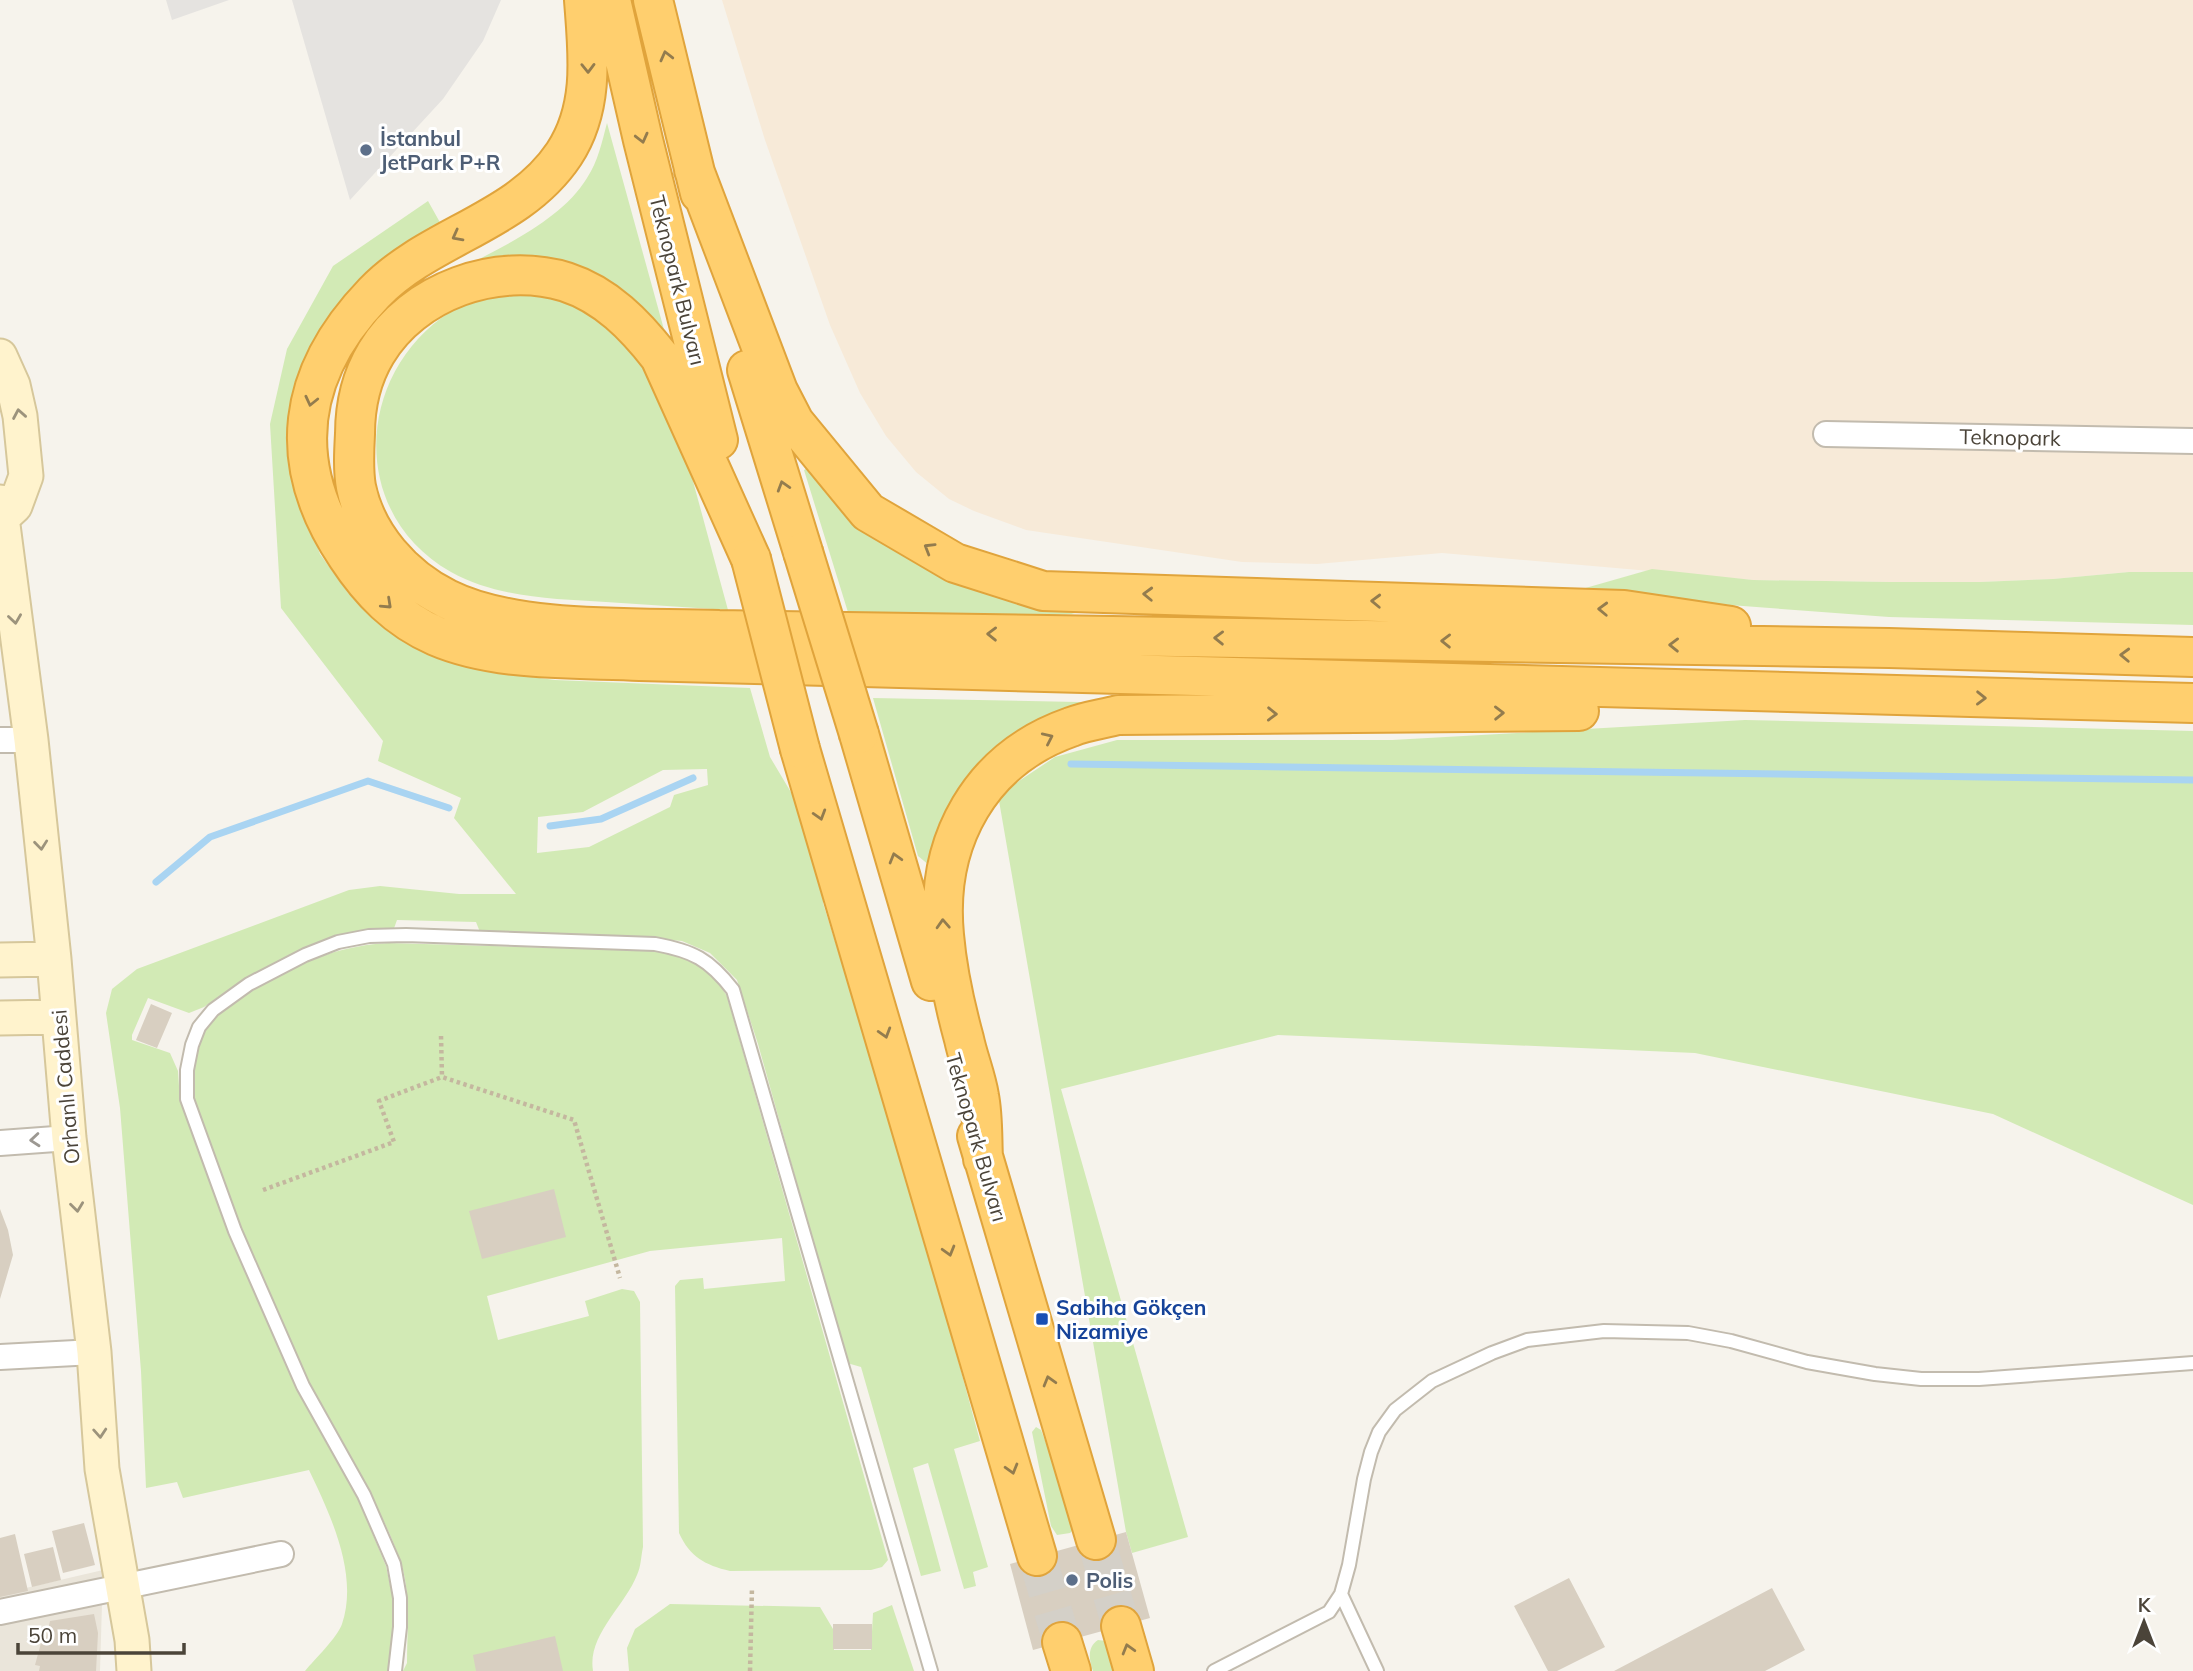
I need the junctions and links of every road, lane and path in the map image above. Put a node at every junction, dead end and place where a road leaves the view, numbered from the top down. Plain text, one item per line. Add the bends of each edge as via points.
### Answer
1 (584, 0) edge
2 (611, 0) edge
3 (653, 0) edge
4 (694, 170) junction
5 (0, 356) edge
6 (1826, 434) dead end
7 (2193, 441) edge
8 (1, 514) edge
9 (751, 559) junction
10 (1889, 648) junction
11 (2193, 657) edge
12 (1913, 697) junction
13 (2193, 703) edge
14 (15, 740) edge
15 (54, 959) junction
16 (0, 960) edge
17 (58, 1017) junction
18 (0, 1018) edge
19 (441, 1036) dead end
20 (442, 1077) junction
21 (69, 1138) junction
22 (0, 1143) edge
23 (984, 1159) junction
24 (263, 1190) dead end
25 (620, 1278) dead end
26 (94, 1352) junction
27 (0, 1357) edge
28 (2193, 1363) edge
29 (1096, 1540) tunnel mouth
30 (281, 1554) dead end
31 (1037, 1556) tunnel mouth
32 (122, 1585) junction
33 (752, 1587) dead end
34 (1341, 1594) junction
35 (0, 1612) edge
36 (1121, 1626) tunnel mouth
37 (134, 1671) edge
38 (395, 1671) edge
39 (750, 1671) edge
40 (932, 1671) edge
41 (1134, 1671) edge
42 (1214, 1671) edge
43 (1377, 1671) edge

1 -> 12 highway via 588,83 584,107 566,151 535,190 435,247 375,291 332,346 311,400 306,446 326,519 375,593 413,624 472,646 544,657
2 -> 9 highway, Teknopark Bulvarı via 702,380
4 -> 3 highway, Teknopark Bulvarı
10 -> 4 highway via 1624,610 1043,591 955,563 868,512 794,422
23 -> 4 highway, Teknopark Bulvarı, bridge via 740,347
8 -> 5 street via 15,506 26,476 20,416
6 - 7 street, Teknopark
8 -> 14 street, Orhanlı Caddesi
10 -> 9 highway via 733,630 574,625 503,617 426,588 390,556 363,509 356,486 355,427 363,378 375,353 390,332 437,296 486,279 538,277 593,295 639,330 660,357
9 -> 31 highway, bridge via 800,749
11 -> 10 highway
12 -> 13 highway
23 -> 12 highway via 979,1095 944,936 946,880 970,805 1007,763 1036,743 1071,727 1118,715 1530,713
14 -> 15 street, Orhanlı Caddesi
15 - 16 street
15 - 17 street, Orhanlı Caddesi
17 - 18 street
17 - 21 street, Orhanlı Caddesi
19 - 20 path
20 - 24 path via 379,1101 394,1142
20 - 25 path via 575,1119
21 -> 22 street
21 -> 26 street, Orhanlı Caddesi
29 -> 23 highway, Teknopark Bulvarı
26 - 27 street
26 -> 32 street, Orhanlı Caddesi via 102,1469
28 - 34 lane via 1979,1379 1920,1378 1807,1362 1688,1333 1604,1331 1527,1340 1432,1381 1387,1421 1371,1452
30 - 32 street
32 - 35 street
32 - 37 street, Orhanlı Caddesi
33 - 39 path
34 - 42 lane via 1329,1612
34 - 43 lane
41 -> 36 highway
38 - 40 lane via 400,1598 394,1564 364,1495 303,1386 235,1231 187,1099 187,1070 200,1027 213,1010 249,984 338,942 406,935 655,944 703,958 733,990

